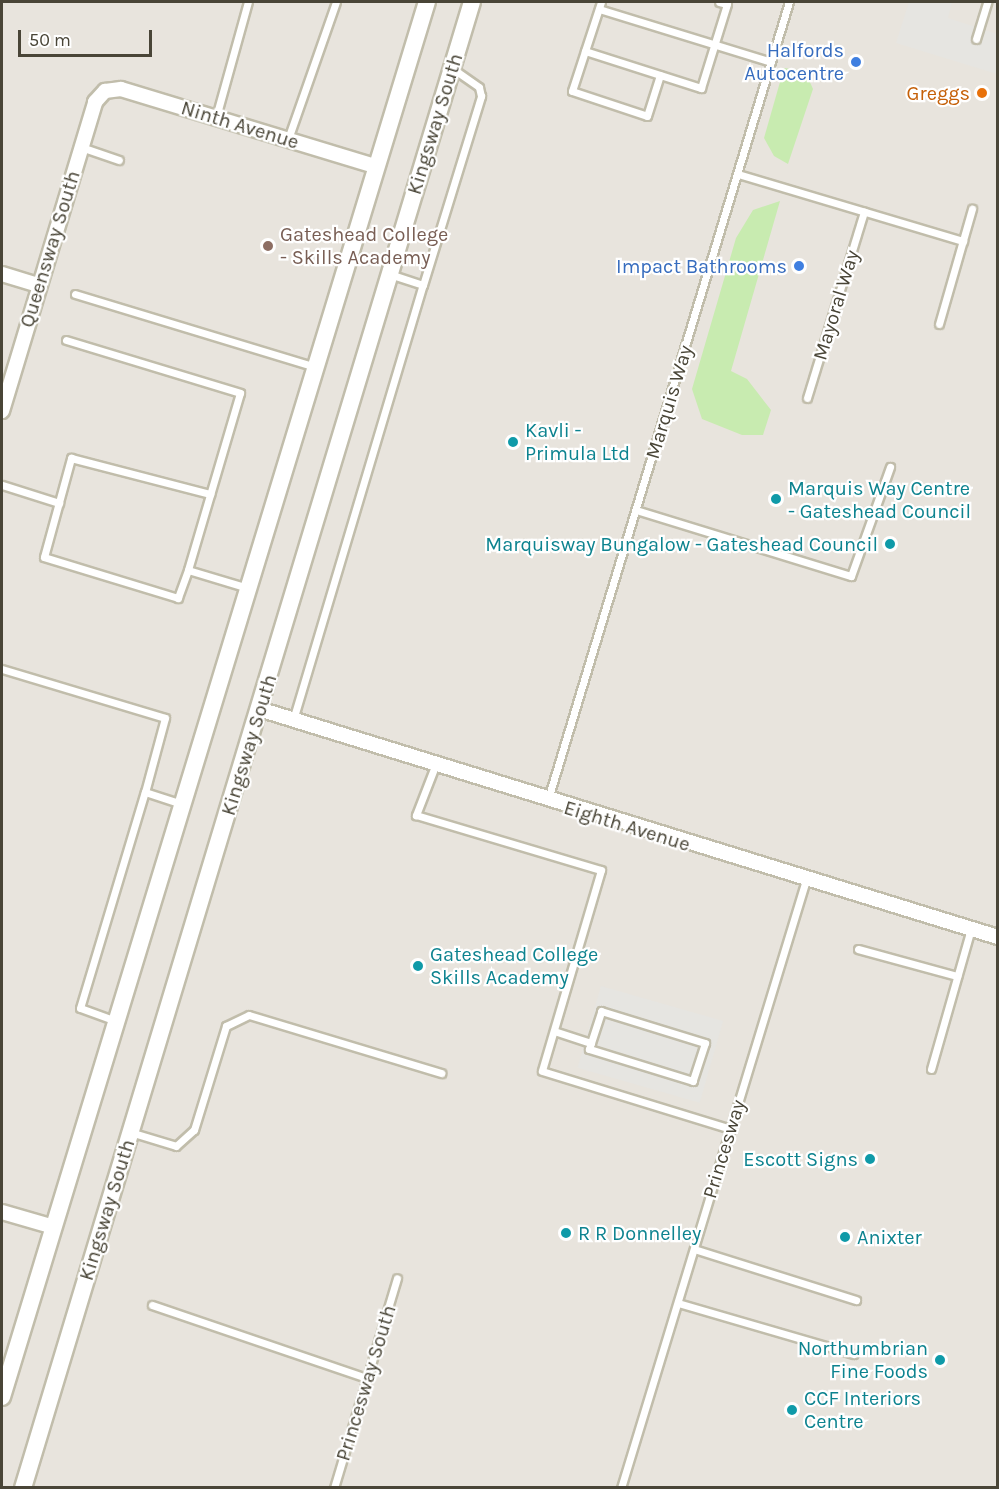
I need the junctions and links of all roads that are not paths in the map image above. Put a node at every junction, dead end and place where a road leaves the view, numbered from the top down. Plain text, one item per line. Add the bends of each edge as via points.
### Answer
1 (248, 2) edge
2 (335, 2) edge
3 (427, 2) edge
4 (472, 2) edge
5 (719, 2) edge
6 (789, 2) edge
7 (987, 2) edge
8 (600, 5) edge
9 (976, 39) dead end
10 (714, 45) junction
11 (585, 51) junction
12 (771, 62) junction
13 (452, 68) junction
14 (660, 75) junction
15 (105, 91) joint
16 (216, 117) junction
17 (288, 139) junction
18 (81, 147) junction
19 (119, 160) dead end
20 (375, 166) junction
21 (738, 174) junction
22 (972, 210) dead end
23 (864, 211) junction
24 (963, 241) junction
25 (2, 274) edge
26 (390, 274) junction
27 (39, 285) junction
28 (423, 285) junction
29 (75, 294) dead end
30 (939, 324) dead end
31 (66, 340) dead end
32 (315, 367) junction
33 (807, 398) dead end
34 (2, 411) edge
35 (890, 467) dead end
36 (2, 485) edge
37 (210, 494) junction
38 (59, 503) junction
39 (636, 510) junction
40 (188, 570) junction
41 (248, 588) junction
42 (2, 669) edge
43 (259, 710) junction
44 (293, 720) junction
45 (435, 766) junction
46 (145, 792) junction
47 (547, 801) junction
48 (183, 804) junction
49 (806, 880) junction
50 (971, 929) junction
51 (998, 937) edge
52 (858, 949) dead end
53 (957, 976) junction
54 (117, 1022) junction
55 (554, 1031) junction
56 (591, 1043) junction
57 (931, 1069) dead end
58 (441, 1073) dead end
59 (731, 1129) junction
60 (130, 1132) junction
61 (2, 1212) edge
62 (54, 1227) junction
63 (694, 1249) junction
64 (397, 1278) dead end
65 (856, 1300) dead end
66 (678, 1303) junction
67 (152, 1305) dead end
68 (854, 1354) dead end
69 (367, 1377) junction
70 (2, 1397) edge
71 (23, 1488) edge
72 (334, 1488) edge
73 (621, 1488) edge

1 - 16 lane
2 - 17 lane
3 - 20 street
4 - 13 street, Kingsway South
5 - 10 lane via 727,4
6 - 12 lane, Marquis Way
7 - 9 lane
8 - 10 lane
8 - 11 lane
10 - 12 lane
10 - 14 lane via 701,88
11 - 14 lane
11 - 14 lane via 572,91 647,116
12 - 21 lane, Marquis Way
13 - 26 street, Kingsway South
13 - 28 lane via 479,87 481,96
15 - 16 street, Ninth Avenue via 121,89
15 - 18 street, Queensway South
16 - 17 street, Ninth Avenue
17 - 20 street, Ninth Avenue
18 - 19 lane
18 - 27 street, Queensway South
20 - 32 street
21 - 23 lane
21 - 39 lane, Marquis Way
22 - 24 lane
23 - 24 lane
23 - 33 lane, Mayoral Way
24 - 30 lane
25 - 27 street
26 - 28 lane
26 - 43 street, Kingsway South
27 - 34 street, Queensway South
28 - 44 lane
29 - 32 lane
31 - 37 lane via 240,393
32 - 41 street
35 - 39 lane via 851,576
36 - 38 lane
37 - 38 lane via 71,458
37 - 40 lane
38 - 40 lane via 44,557 178,598
39 - 47 lane, Marquis Way
40 - 41 lane
41 - 48 street
42 - 46 lane via 165,718
43 - 44 street, Eighth Avenue
43 - 60 street, Kingsway South
44 - 45 street, Eighth Avenue
45 - 47 street, Eighth Avenue
45 - 55 lane via 416,815 601,870
46 - 48 lane
46 - 54 lane via 80,1008
47 - 49 street, Eighth Avenue
48 - 54 street
49 - 50 street, Eighth Avenue
49 - 59 lane, Princesway
50 - 51 street, Eighth Avenue
50 - 53 lane
52 - 53 lane
53 - 57 lane
54 - 62 street
55 - 56 lane
55 - 59 lane via 542,1071
56 - 56 lane via 601,1011 705,1042 693,1081 589,1049
58 - 60 lane via 249,1015 226,1026 194,1130 176,1146
59 - 63 lane, Princesway
60 - 71 street, Kingsway South
61 - 62 street
62 - 70 street
63 - 65 lane
63 - 66 lane, Princesway
64 - 69 lane, Princesway South
66 - 68 lane
66 - 73 lane, Princesway
67 - 69 lane
69 - 72 lane, Princesway South

